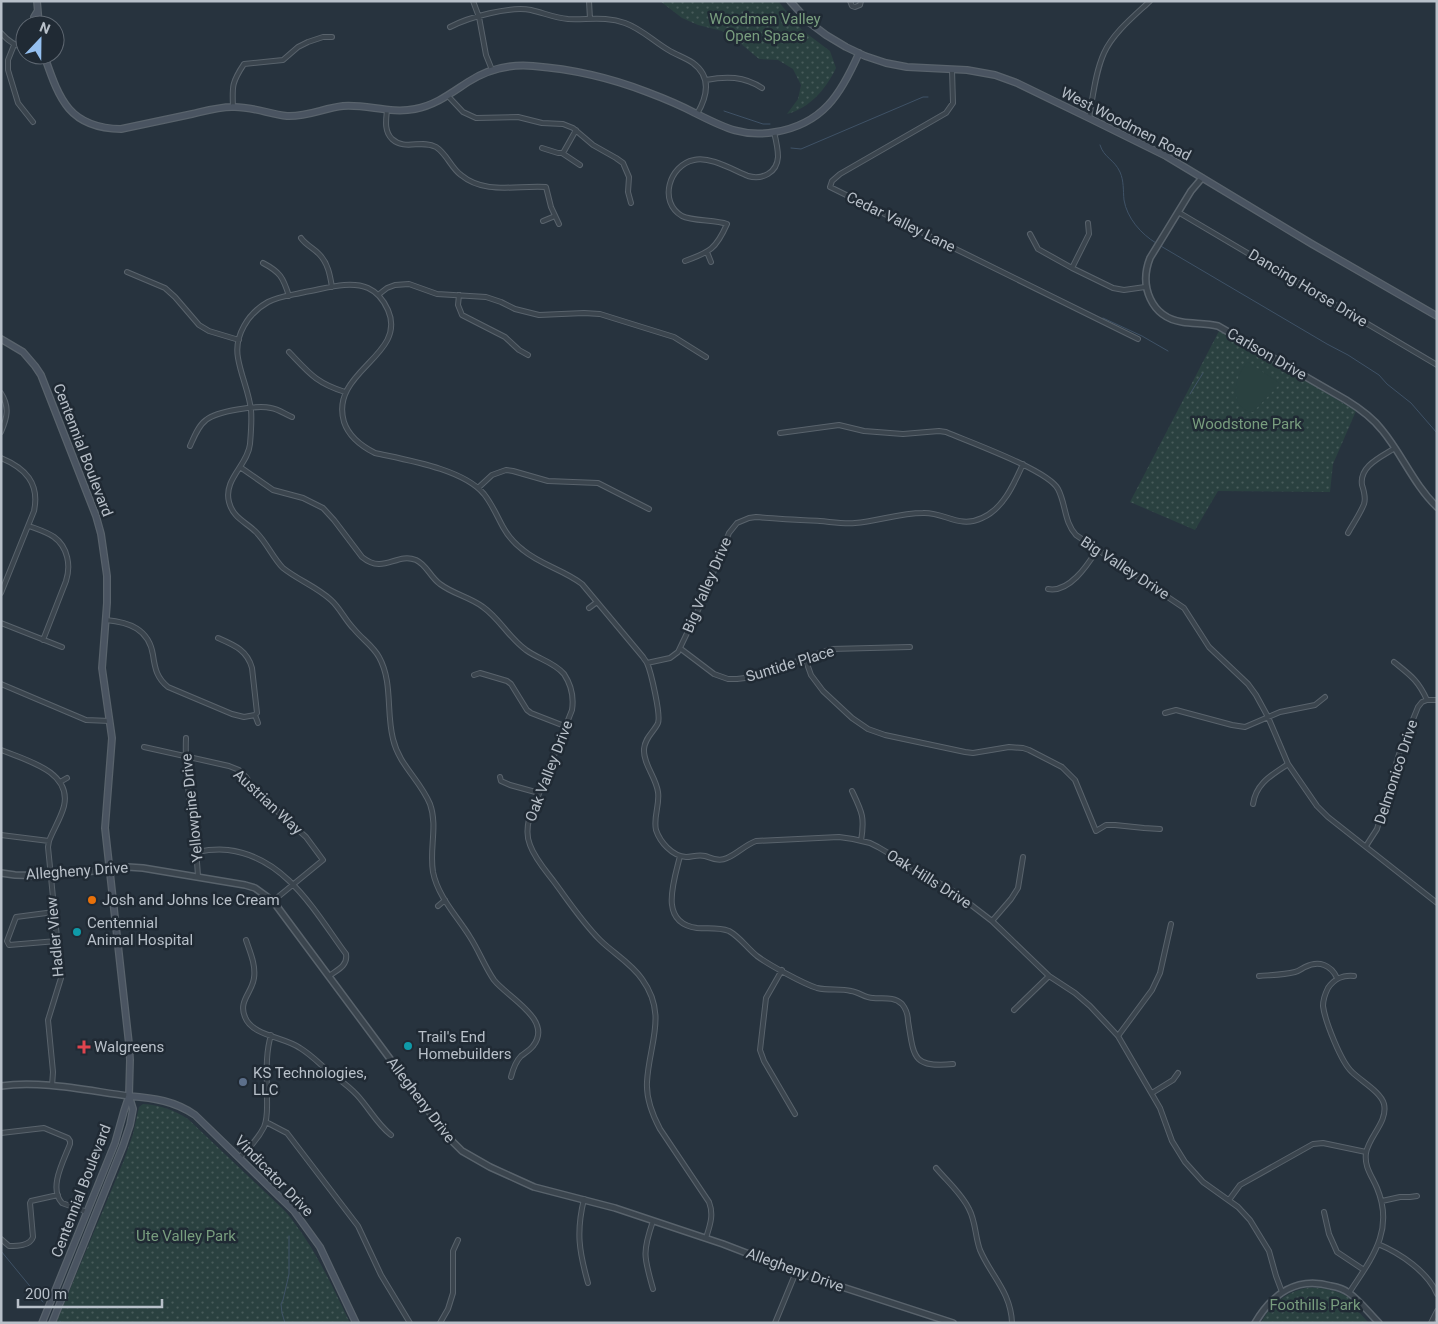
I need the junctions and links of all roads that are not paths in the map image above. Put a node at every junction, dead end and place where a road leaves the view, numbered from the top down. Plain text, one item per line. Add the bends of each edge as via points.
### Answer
1 (37, 1) edge
2 (472, 1) edge
3 (590, 1) edge
4 (850, 1) edge
5 (861, 1) edge
6 (1150, 1) edge
7 (793, 2) edge
8 (37, 12) junction
9 (35, 15) edge
10 (38, 15) edge
11 (479, 17) junction
12 (590, 19) junction
13 (450, 27) dead end
14 (1, 33) edge
15 (332, 36) dead end
16 (14, 45) joint
17 (859, 53) junction
18 (47, 65) edge
19 (492, 70) junction
20 (952, 70) junction
21 (706, 80) junction
22 (762, 88) dead end
23 (448, 96) junction
24 (233, 107) junction
25 (386, 110) junction
26 (697, 114) junction
27 (1089, 118) junction
28 (33, 122) dead end
29 (576, 130) junction
30 (774, 132) junction
31 (542, 148) dead end
32 (562, 153) junction
33 (580, 165) dead end
34 (1202, 178) junction
35 (631, 203) dead end
36 (1174, 205) dead end
37 (1179, 210) junction
38 (555, 216) junction
39 (543, 221) dead end
40 (1088, 223) dead end
41 (559, 224) dead end
42 (1030, 234) dead end
43 (301, 238) dead end
44 (707, 252) junction
45 (685, 261) dead end
46 (711, 262) dead end
47 (263, 263) dead end
48 (1072, 268) junction
49 (127, 272) dead end
50 (332, 287) junction
51 (1145, 287) junction
52 (378, 295) junction
53 (458, 295) junction
54 (288, 296) junction
55 (1437, 316) edge
56 (1, 339) edge
57 (1138, 339) dead end
58 (239, 340) junction
59 (289, 352) dead end
60 (528, 355) dead end
61 (706, 358) dead end
62 (1437, 365) edge
63 (345, 392) junction
64 (1, 394) edge
65 (251, 408) junction
66 (292, 417) dead end
67 (1, 432) edge
68 (780, 433) dead end
69 (190, 446) dead end
70 (1395, 448) junction
71 (1, 458) edge
72 (1023, 464) junction
73 (240, 468) junction
74 (478, 488) junction
75 (1437, 507) edge
76 (649, 509) dead end
77 (29, 526) junction
78 (1348, 533) dead end
79 (1097, 550) junction
80 (1048, 589) dead end
81 (1, 593) edge
82 (597, 602) junction
83 (589, 608) dead end
84 (106, 620) junction
85 (1, 623) edge
86 (218, 638) dead end
87 (43, 640) junction
88 (62, 647) dead end
89 (910, 647) dead end
90 (680, 649) junction
91 (805, 658) junction
92 (1394, 662) dead end
93 (647, 663) junction
94 (474, 675) dead end
95 (1, 684) edge
96 (1325, 696) dead end
97 (1427, 700) junction
98 (1437, 700) edge
99 (1165, 713) dead end
100 (255, 715) junction
101 (1268, 717) junction
102 (110, 721) junction
103 (258, 723) dead end
104 (566, 727) junction
105 (186, 738) dead end
106 (144, 747) dead end
107 (1, 750) edge
108 (185, 756) junction
109 (1288, 764) junction
110 (500, 777) dead end
111 (67, 778) dead end
112 (60, 782) junction
113 (852, 791) dead end
114 (539, 793) junction
115 (1253, 804) dead end
116 (1160, 829) dead end
117 (1, 835) edge
118 (861, 841) junction
119 (49, 842) junction
120 (1366, 846) junction
121 (197, 852) junction
122 (680, 856) junction
123 (1023, 857) dead end
124 (109, 869) junction
125 (1, 873) edge
126 (50, 876) junction
127 (198, 877) junction
128 (294, 884) junction
129 (445, 900) junction
130 (273, 901) junction
131 (1437, 903) edge
132 (438, 906) dead end
133 (54, 912) junction
134 (992, 921) junction
135 (1171, 924) dead end
136 (246, 940) dead end
137 (57, 941) junction
138 (782, 970) junction
139 (328, 976) junction
140 (1049, 976) junction
141 (1259, 976) dead end
142 (1354, 976) dead end
143 (1337, 978) junction
144 (1014, 1010) dead end
145 (271, 1035) junction
146 (1118, 1036) junction
147 (953, 1064) dead end
148 (1178, 1073) dead end
149 (511, 1077) dead end
150 (1, 1086) edge
151 (52, 1086) junction
152 (1152, 1093) junction
153 (130, 1096) junction
154 (795, 1114) dead end
155 (266, 1122) junction
156 (1, 1133) edge
157 (391, 1136) dead end
158 (1366, 1152) junction
159 (240, 1157) junction
160 (936, 1168) dead end
161 (58, 1195) junction
162 (1417, 1196) dead end
163 (584, 1199) junction
164 (1228, 1200) junction
165 (1382, 1200) junction
166 (87, 1212) junction
167 (1324, 1212) dead end
168 (653, 1221) junction
169 (706, 1238) junction
170 (1, 1239) edge
171 (458, 1240) dead end
172 (1378, 1244) junction
173 (1364, 1270) junction
174 (796, 1272) junction
175 (588, 1283) dead end
176 (653, 1289) dead end
177 (1282, 1292) junction
178 (1349, 1293) junction
179 (1437, 1294) edge
180 (1437, 1311) edge
181 (43, 1320) edge
182 (52, 1323) edge
183 (356, 1323) edge
184 (410, 1323) edge
185 (440, 1323) edge
186 (775, 1323) edge
187 (953, 1323) edge
188 (1012, 1323) edge
189 (1255, 1323) edge
190 (1379, 1323) edge
191 (1431, 1323) edge

1 - 8 main road
2 - 11 street
3 - 12 street
4 - 5 street via 855,7
6 - 27 street via 1118,32 1104,52
7 - 17 main road, West Woodmen Road via 819,30
8 - 9 main road
8 - 10 main road
11 - 12 street via 503,10 524,9 561,18
11 - 13 street
11 - 19 street via 483,44
12 - 21 street via 616,20 638,28 692,62
14 - 16 street
15 - 24 street via 308,42 283,60 244,64 234,78
16 - 28 street via 8,70 18,103
17 - 20 main road, West Woodmen Road via 917,69
17 - 30 main road via 844,85 828,106 806,122
18 - 24 main road via 62,101 76,115 101,127 121,129
19 - 23 main road
19 - 26 main road via 532,66 582,73 649,92
20 - 27 main road, West Woodmen Road via 1006,78
20 - 57 street, Cedar Valley Lane via 953,103 946,113 840,174 830,187
21 - 22 street via 735,78
21 - 26 street via 705,99
23 - 25 main road via 413,110
23 - 29 street via 458,108 476,118 518,117 563,124
24 - 25 main road via 295,116 342,106
25 - 38 street via 387,130 398,143 435,146 460,175 481,186 546,187
26 - 30 main road via 741,132
27 - 34 main road, West Woodmen Road via 1166,156
29 - 32 street
29 - 35 street via 593,145 623,163 629,177
30 - 44 street via 777,163 763,177 748,176 700,159 683,164 672,176 669,193 671,204 678,213 688,218 727,224
31 - 32 street
32 - 33 street
34 - 37 street
34 - 55 main road, West Woodmen Road
36 - 37 street
37 - 51 street via 1147,265
37 - 62 street, Dancing Horse Drive
38 - 39 street
38 - 41 street
40 - 48 street via 1089,234
42 - 48 street via 1038,249
43 - 50 street via 326,262
44 - 45 street
44 - 46 street
47 - 54 street via 279,273
48 - 51 street via 1113,288
49 - 58 street via 164,288 208,331
50 - 52 street via 362,286
50 - 54 street
51 - 70 street, Carlson Drive via 1150,299 1168,318 1218,326 1364,412 1382,429
52 - 53 street via 387,288 402,284 437,294
52 - 63 street via 390,314 387,340
53 - 60 street via 462,316 505,337
53 - 61 street via 486,297 539,315 600,314 674,338
54 - 58 street via 268,302 256,310 244,326
56 - 84 main road, Centennial Boulevard via 22,352 36,366 90,496 101,534 107,576
58 - 65 street via 238,356
59 - 63 street via 316,380
63 - 74 street via 342,407 345,424 359,444 375,453 450,472
64 - 67 street via 8,408
65 - 66 street via 270,408
65 - 69 street via 212,416 201,424
65 - 73 street via 250,447
68 - 72 street via 839,426 902,434 939,431
70 - 75 street, Carlson Drive via 1424,494
70 - 78 street via 1364,472 1361,479 1364,504
71 - 77 street via 18,466 33,484 36,498
72 - 79 street, Big Valley Drive via 1052,481 1071,530
72 - 90 street, Big Valley Drive via 1002,502 977,521 961,522 924,512 854,523 756,517 743,520 726,538
73 - 104 street, Oak Valley Drive via 273,490 303,498 323,508 367,562 378,565 404,558 417,561 440,584 493,614 521,646 563,674 573,697
73 - 129 street via 230,482 228,494 236,516 258,533 283,568 332,601 353,629 374,649 384,666 390,727 402,761 430,805 434,828 433,870
74 - 76 street via 492,475 506,470 548,481 598,483
74 - 82 street via 517,545 536,559 572,576
77 - 81 street
77 - 87 street via 57,539 68,563 66,581
79 - 80 street via 1075,579 1057,590
79 - 101 street, Big Valley Drive via 1184,608 1209,647 1253,690
82 - 83 street
82 - 93 street
84 - 100 street via 125,622 142,632 151,646 156,672 168,687 232,714
84 - 102 main road, Centennial Boulevard via 102,668
85 - 87 street
86 - 100 street via 238,648 250,662
87 - 88 street
89 - 91 street, Suntide Place via 831,649
90 - 91 street, Suntide Place via 714,674 728,679 753,677
90 - 93 street, Big Valley Drive via 670,658
91 - 116 street via 811,675 823,691 868,729 965,752 1009,747 1029,750 1062,767 1075,780 1096,830 1106,825
92 - 97 street via 1416,680
93 - 122 street via 659,718 644,746 645,759 658,790 656,829 663,843
94 - 104 street via 480,673 507,681 527,710
95 - 102 street via 86,720
96 - 101 street via 1315,705
97 - 98 street
97 - 120 street, Delmonico Drive via 1418,708 1410,726 1377,829
99 - 101 street via 1176,710 1245,727
100 - 103 street
101 - 109 street, Big Valley Drive
102 - 124 main road, Centennial Boulevard via 111,762 105,828
104 - 114 street, Oak Valley Drive
105 - 108 street, Yellowpine Drive
106 - 108 street, Austrian Way
107 - 112 street via 52,772
108 - 121 street, Yellowpine Drive
108 - 128 street, Austrian Way via 239,770 262,798 306,837 323,860
109 - 115 street via 1260,786 1254,794
109 - 120 street, Big Valley Drive via 1328,817
110 - 114 street via 510,785
111 - 112 street
112 - 119 street via 64,805
113 - 118 street via 863,815
114 - 169 street, Oak Valley Drive via 527,832 533,852 585,923 635,971 652,997 656,1024 647,1083 649,1102 660,1129 709,1202 712,1213
117 - 119 street
118 - 122 street, Oak Hills Drive via 839,837 756,841 722,860 701,855
118 - 134 street, Oak Hills Drive via 878,847 945,886
119 - 126 street, Hadler View
120 - 131 street, Big Valley Drive
121 - 127 street, Yellowpine Drive
121 - 128 street via 242,852 271,865
122 - 138 street via 672,896 676,917 692,927 729,931 758,956
123 - 134 street via 1018,888
124 - 126 street, Allegheny Drive
124 - 127 street, Allegheny Drive via 144,868
124 - 153 main road, Centennial Boulevard via 129,1044
125 - 126 street, Allegheny Drive
126 - 133 street, Hadler View
127 - 130 street, Allegheny Drive via 255,888
128 - 130 street
128 - 139 street via 346,954 345,965
129 - 132 street
129 - 149 street via 499,987 536,1022 536,1041 517,1060
130 - 139 street, Allegheny Drive
133 - 137 street, Hadler View
133 - 137 street via 16,917 6,941 9,945
134 - 140 street, Oak Hills Drive
135 - 146 street via 1160,973 1152,990
136 - 145 street via 254,973 243,1001 243,1012 253,1028
137 - 151 street, Hadler View via 61,978 48,1020
138 - 147 street via 815,988 852,991 867,997 897,1001 906,1010 916,1057 934,1066
138 - 154 street via 766,998 760,1050
139 - 163 street, Allegheny Drive via 462,1151 518,1180
140 - 144 street
140 - 146 street, Oak Hills Drive via 1082,999
141 - 143 street via 1294,972 1316,963 1331,969
142 - 143 street
143 - 158 street via 1327,991 1324,1007 1338,1051 1351,1072 1380,1096 1384,1106 1384,1115
145 - 155 street via 267,1050
145 - 157 street via 302,1049 348,1087
146 - 152 street, Oak Hills Drive
148 - 152 street
150 - 151 street
151 - 153 street
152 - 164 street, Oak Hills Drive via 1172,1141 1185,1162 1203,1182
153 - 159 main road, Vindicator Drive via 165,1100 183,1107
153 - 166 main road, Centennial Boulevard
153 - 182 main road, Centennial Boulevard via 133,1109 123,1146
155 - 159 street via 260,1135
155 - 184 street via 287,1133 358,1226
156 - 161 street via 44,1128 68,1138 70,1144 56,1180
158 - 164 street via 1313,1144 1240,1185
158 - 165 street via 1368,1170
159 - 183 main road, Vindicator Drive via 304,1222 320,1247
160 - 188 street via 970,1210 980,1251 1007,1298
161 - 166 street via 62,1203
161 - 170 street via 30,1201 34,1238 29,1244 9,1246
162 - 165 street
163 - 168 street, Allegheny Drive
163 - 175 street via 579,1243
164 - 177 street, Oak Hills Drive via 1244,1213 1266,1246
165 - 172 street via 1384,1218
166 - 181 main road, Centennial Boulevard
167 - 173 street via 1337,1252
168 - 169 street, Allegheny Drive
168 - 176 street via 644,1254
169 - 174 street, Allegheny Drive
171 - 185 street via 452,1250 453,1293
172 - 173 street
172 - 179 street via 1398,1253 1425,1276
173 - 178 street
174 - 186 street
174 - 187 street, Allegheny Drive
177 - 178 street via 1312,1283 1329,1285
177 - 189 street
178 - 190 street
180 - 191 street

